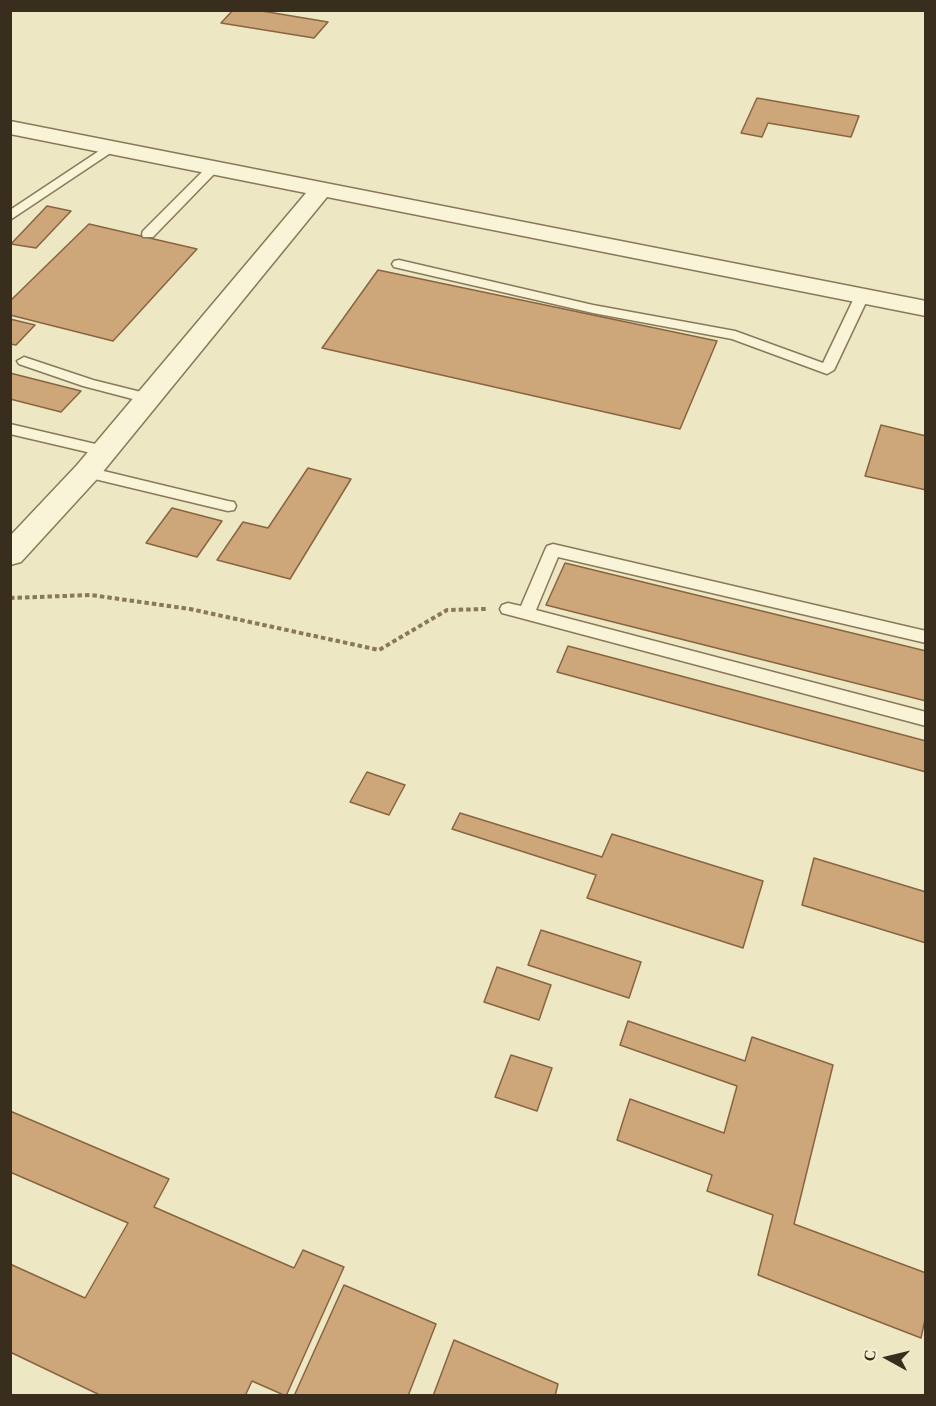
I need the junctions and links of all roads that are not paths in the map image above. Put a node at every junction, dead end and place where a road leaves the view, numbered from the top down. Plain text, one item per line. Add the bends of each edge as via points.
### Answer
1 (10, 127) edge
2 (111, 147) junction
3 (214, 167) junction
4 (322, 188) junction
5 (10, 216) edge
6 (148, 234) dead end
7 (399, 264) dead end
8 (862, 296) junction
9 (926, 309) edge
10 (24, 361) dead end
11 (148, 398) junction
12 (10, 429) edge
13 (104, 451) junction
14 (87, 472) junction
15 (228, 506) dead end
16 (10, 555) edge
17 (508, 609) road end
18 (526, 614) junction
19 (926, 637) edge
20 (926, 719) edge

1 - 2 street
2 - 3 street
2 - 5 lane
3 - 4 street
3 - 6 lane
4 - 8 street
4 - 11 street
7 - 8 lane via 593,309 735,335 827,370
8 - 9 street
10 - 11 lane
11 - 13 street
12 - 13 lane
13 - 14 street
14 - 15 lane
14 - 16 street
17 - 18 lane
18 - 19 lane via 553,550
18 - 20 lane

